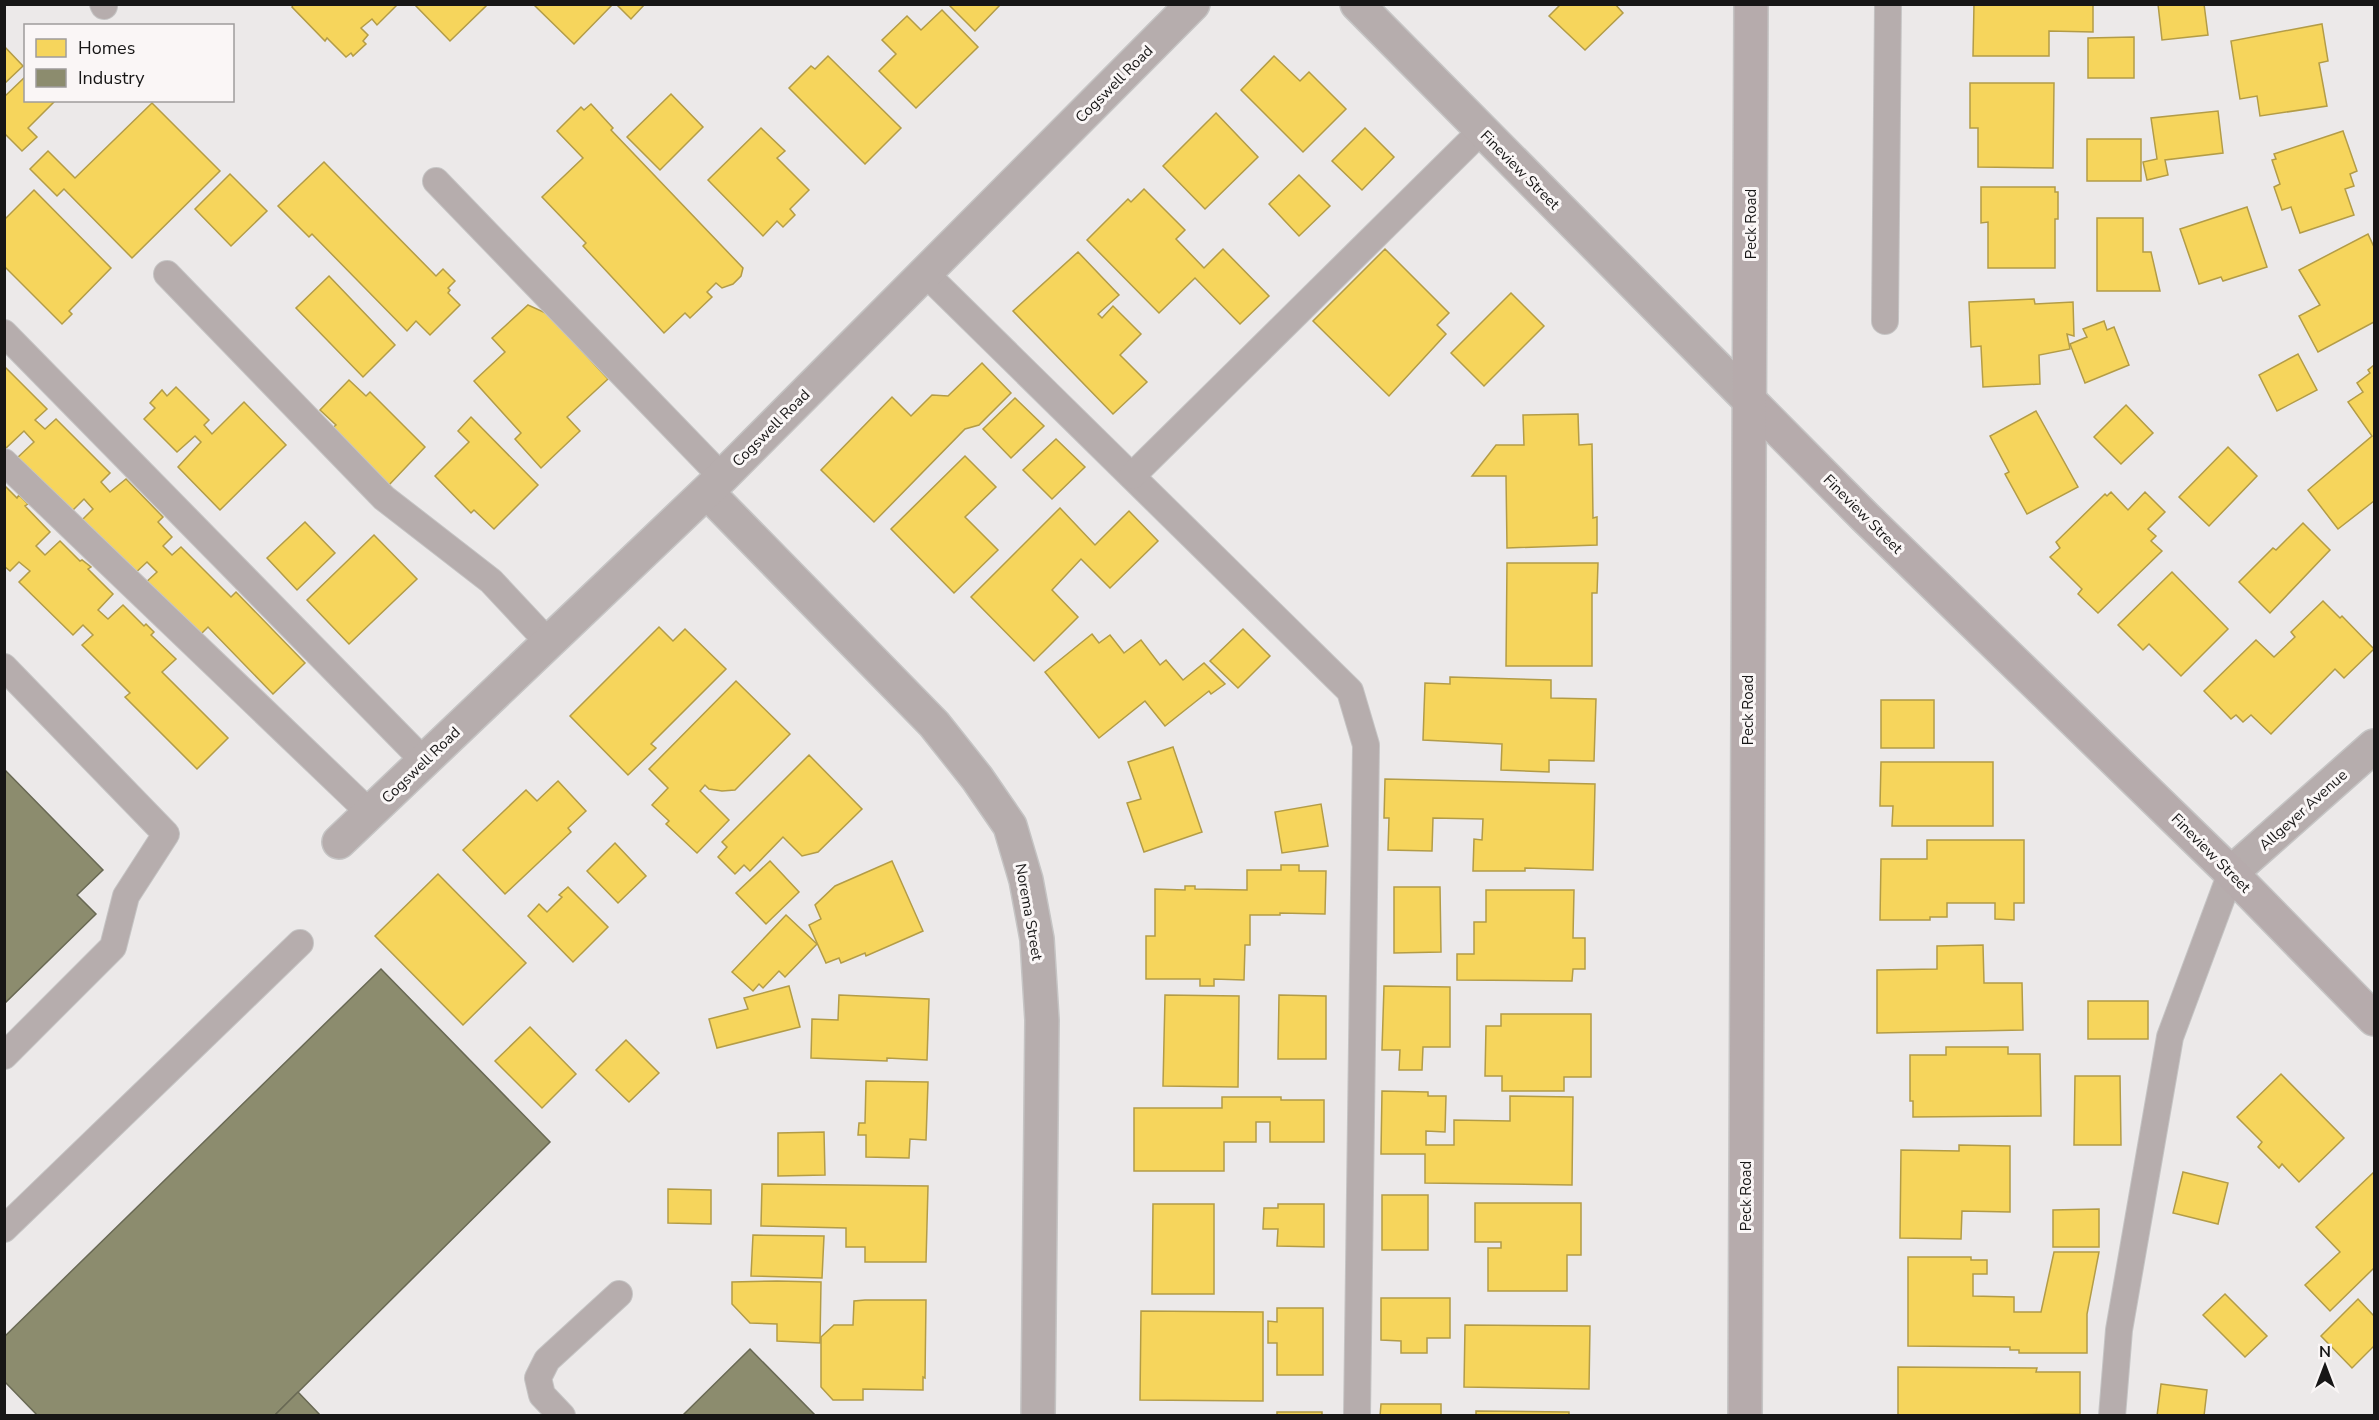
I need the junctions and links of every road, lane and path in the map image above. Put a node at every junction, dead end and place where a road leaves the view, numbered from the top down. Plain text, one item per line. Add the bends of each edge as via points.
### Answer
1 (1193, 4) edge
2 (1357, 4) edge
3 (1752, 4) edge
4 (1888, 4) edge
5 (1481, 131) junction
6 (436, 181) dead end
7 (167, 274) dead end
8 (926, 274) junction
9 (1885, 321) dead end
10 (4, 333) edge
11 (1750, 401) junction
12 (4, 462) edge
13 (1132, 476) junction
14 (715, 485) junction
15 (549, 643) junction
16 (4, 667) edge
17 (2374, 746) edge
18 (424, 761) junction
19 (370, 813) junction
20 (339, 842) dead end
21 (2231, 873) junction
22 (300, 943) dead end
23 (2374, 1019) edge
24 (4, 1056) edge
25 (4, 1229) edge
26 (619, 1294) dead end
27 (562, 1416) edge
28 (1038, 1416) edge
29 (1357, 1416) edge
30 (1745, 1416) edge
31 (2112, 1416) edge

1 - 8 street, Cogswell Road
2 - 5 street, Fineview Street
3 - 11 main road, Peck Road
4 - 9 lane
5 - 11 street, Fineview Street
5 - 13 lane
6 - 14 lane
7 - 15 lane via 384,498 491,581
8 - 13 lane
8 - 14 street, Cogswell Road
10 - 18 lane
11 - 21 main road, Fineview Street
11 - 30 main road, Peck Road
12 - 19 lane
13 - 29 lane via 1350,691 1366,745
14 - 15 street, Cogswell Road
14 - 28 street, Norema Street via 934,724 1010,826 1026,880 1037,939 1042,1020
15 - 18 street, Cogswell Road
16 - 24 lane via 166,834 126,896 113,947
17 - 21 street, Allgeyer Avenue
18 - 19 street, Cogswell Road
19 - 20 street, Cogswell Road
21 - 23 main road, Fineview Street
21 - 31 lane via 2170,1037 2119,1330
22 - 25 lane
26 - 27 lane via 547,1360 538,1378 542,1395

